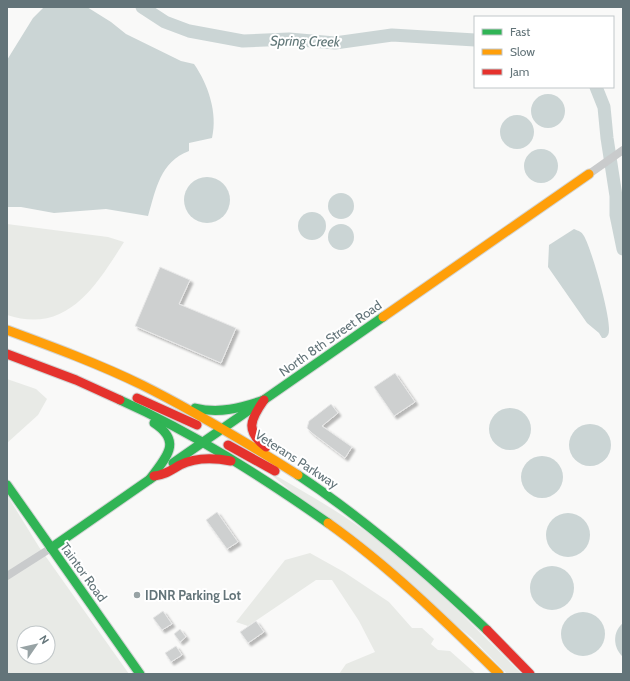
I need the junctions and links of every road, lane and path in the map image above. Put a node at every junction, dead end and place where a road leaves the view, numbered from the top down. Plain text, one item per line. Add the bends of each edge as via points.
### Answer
1 (623, 150) edge
2 (589, 174) joint
3 (7, 330) edge
4 (7, 354) edge
5 (56, 372) junction
6 (78, 381) junction
7 (170, 400) junction
8 (264, 400) junction
9 (224, 428) junction
10 (203, 442) junction
11 (241, 464) junction
12 (152, 478) junction
13 (7, 485) edge
14 (333, 498) junction
15 (344, 507) junction
16 (51, 548) junction
17 (7, 576) edge
18 (140, 674) edge
19 (499, 674) edge
20 (530, 674) edge

1 - 2 street, North 8th Street Road
2 - 8 main road, North 8th Street Road
3 - 7 main road, Veterans Parkway via 110,370
4 - 5 main road
5 - 6 main road
5 - 9 main road via 70,373 91,380 199,425 212,429
6 - 10 main road
6 - 12 main road via 94,394 166,431 170,439 169,451
7 - 8 main road via 202,411 219,412 242,408
7 - 9 main road, Veterans Parkway
8 - 9 main road, North 8th Street Road
8 - 14 main road via 251,421 255,439 321,484
9 - 10 main road, North 8th Street Road
9 - 14 main road, Veterans Parkway
10 - 11 main road
10 - 12 main road, North 8th Street Road
10 - 15 main road via 226,445 274,470 334,507
11 - 12 main road via 216,458 201,459 182,464 166,475
11 - 19 main road via 329,523 388,569 462,636
12 - 16 main road, North 8th Street Road
13 - 16 main road, Taintor Road
14 - 15 main road, Veterans Parkway
15 - 20 main road, Veterans Parkway via 444,589
16 - 17 street
16 - 18 main road, Taintor Road

